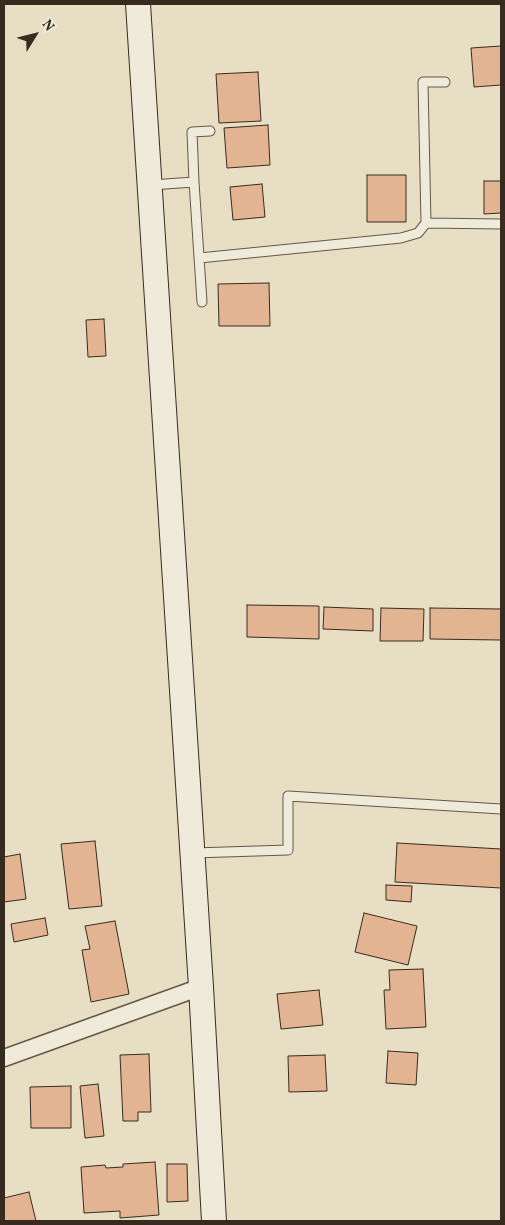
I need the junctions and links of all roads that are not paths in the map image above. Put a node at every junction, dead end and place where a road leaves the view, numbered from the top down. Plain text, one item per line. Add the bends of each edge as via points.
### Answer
1 (138, 4) edge
2 (445, 82) dead end
3 (210, 131) dead end
4 (194, 182) junction
5 (150, 185) junction
6 (426, 223) junction
7 (501, 224) edge
8 (199, 258) junction
9 (202, 302) dead end
10 (501, 809) edge
11 (192, 853) junction
12 (201, 987) junction
13 (4, 1058) edge
14 (214, 1221) edge

1 - 5 street
2 - 6 lane via 423,82
3 - 4 lane via 192,132
4 - 5 lane
4 - 8 lane
5 - 11 street
6 - 7 lane
6 - 8 lane via 418,233 401,238
8 - 9 lane
10 - 11 lane via 288,796 288,850
11 - 12 street
12 - 13 street
12 - 14 street

